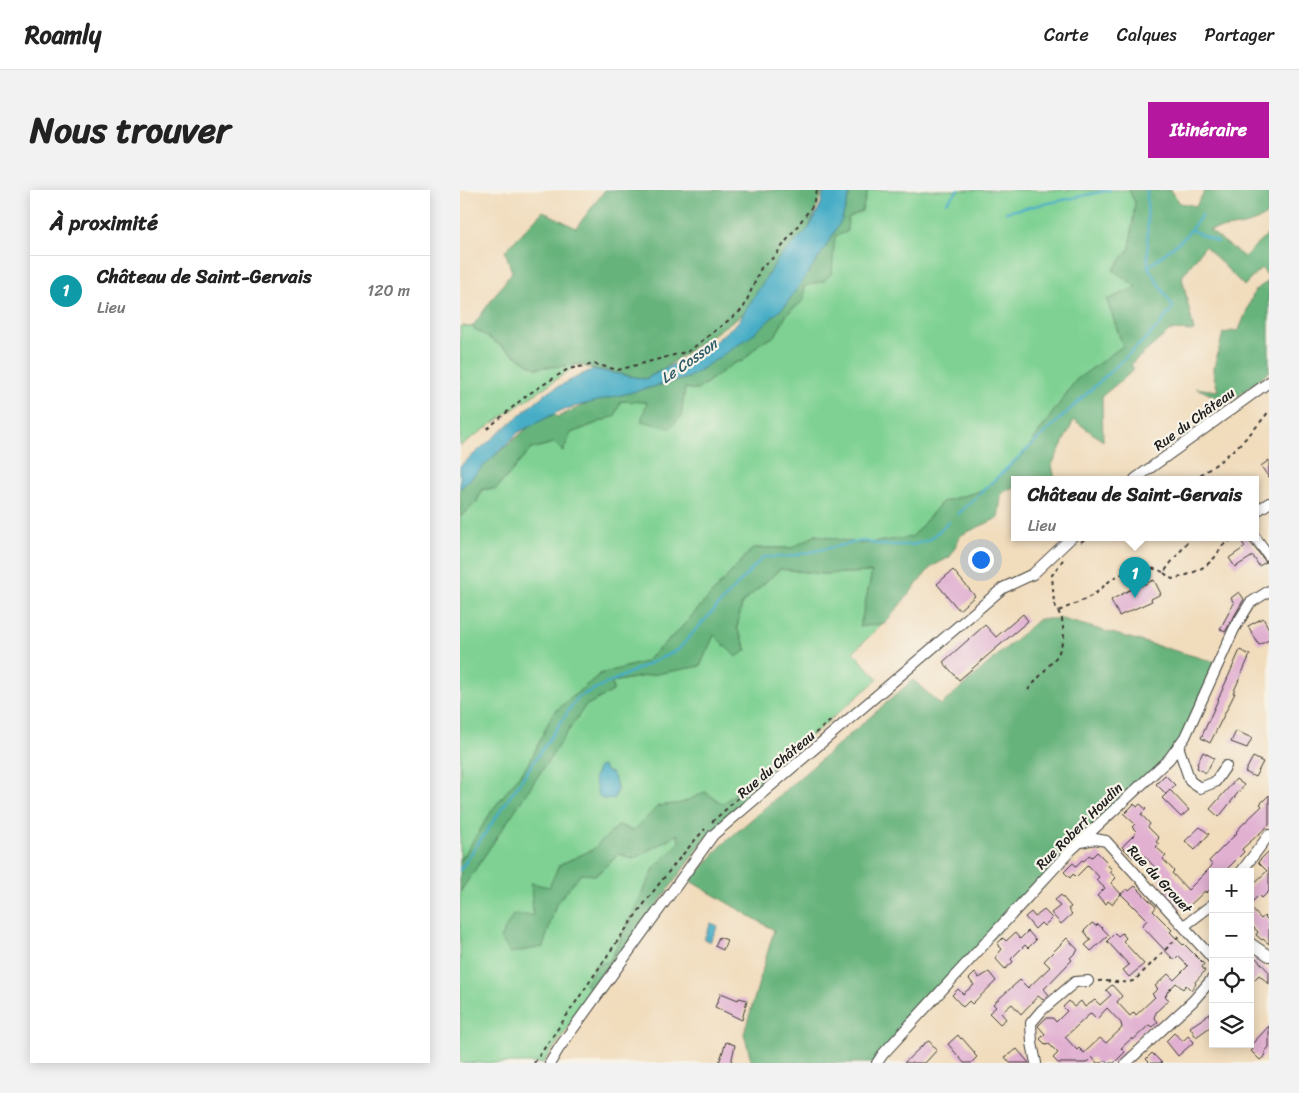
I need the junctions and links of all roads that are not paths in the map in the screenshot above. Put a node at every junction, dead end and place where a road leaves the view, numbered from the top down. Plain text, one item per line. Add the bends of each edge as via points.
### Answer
1 (1269, 382) edge
2 (1139, 476) edge
3 (1075, 541) edge
4 (1258, 541) edge
5 (1269, 556) edge
6 (1269, 591) edge
7 (1178, 746) junction
8 (1226, 766) dead end
9 (1108, 815) junction
10 (1269, 836) edge
11 (1106, 841) junction
12 (1081, 842) junction
13 (1244, 868) edge
14 (1209, 907) edge
15 (1185, 928) junction
16 (1254, 946) edge
17 (1269, 956) edge
18 (1211, 958) edge
19 (1088, 981) road end
20 (1209, 982) edge
21 (550, 1063) edge
22 (877, 1063) edge
23 (1036, 1063) edge
24 (1126, 1063) edge

1 - 2 street, Rue du Château
3 - 21 street, Rue du Château via 1033,574 1003,588 713,835
4 - 5 street
6 - 7 street, Rue Robert Houdin via 1250,604 1234,629
7 - 8 street via 1190,781 1200,788 1215,782
7 - 9 street, Rue Robert Houdin via 1169,759
9 - 11 street via 1104,831
9 - 12 street, Rue Robert Houdin
10 - 13 street
11 - 12 street
11 - 15 street, Rue du Grouet
12 - 22 street, Rue Robert Houdin
14 - 15 street
15 - 18 street, Rue du Grouet
16 - 17 street
19 - 23 street via 1075,982 1031,1023
20 - 24 street

